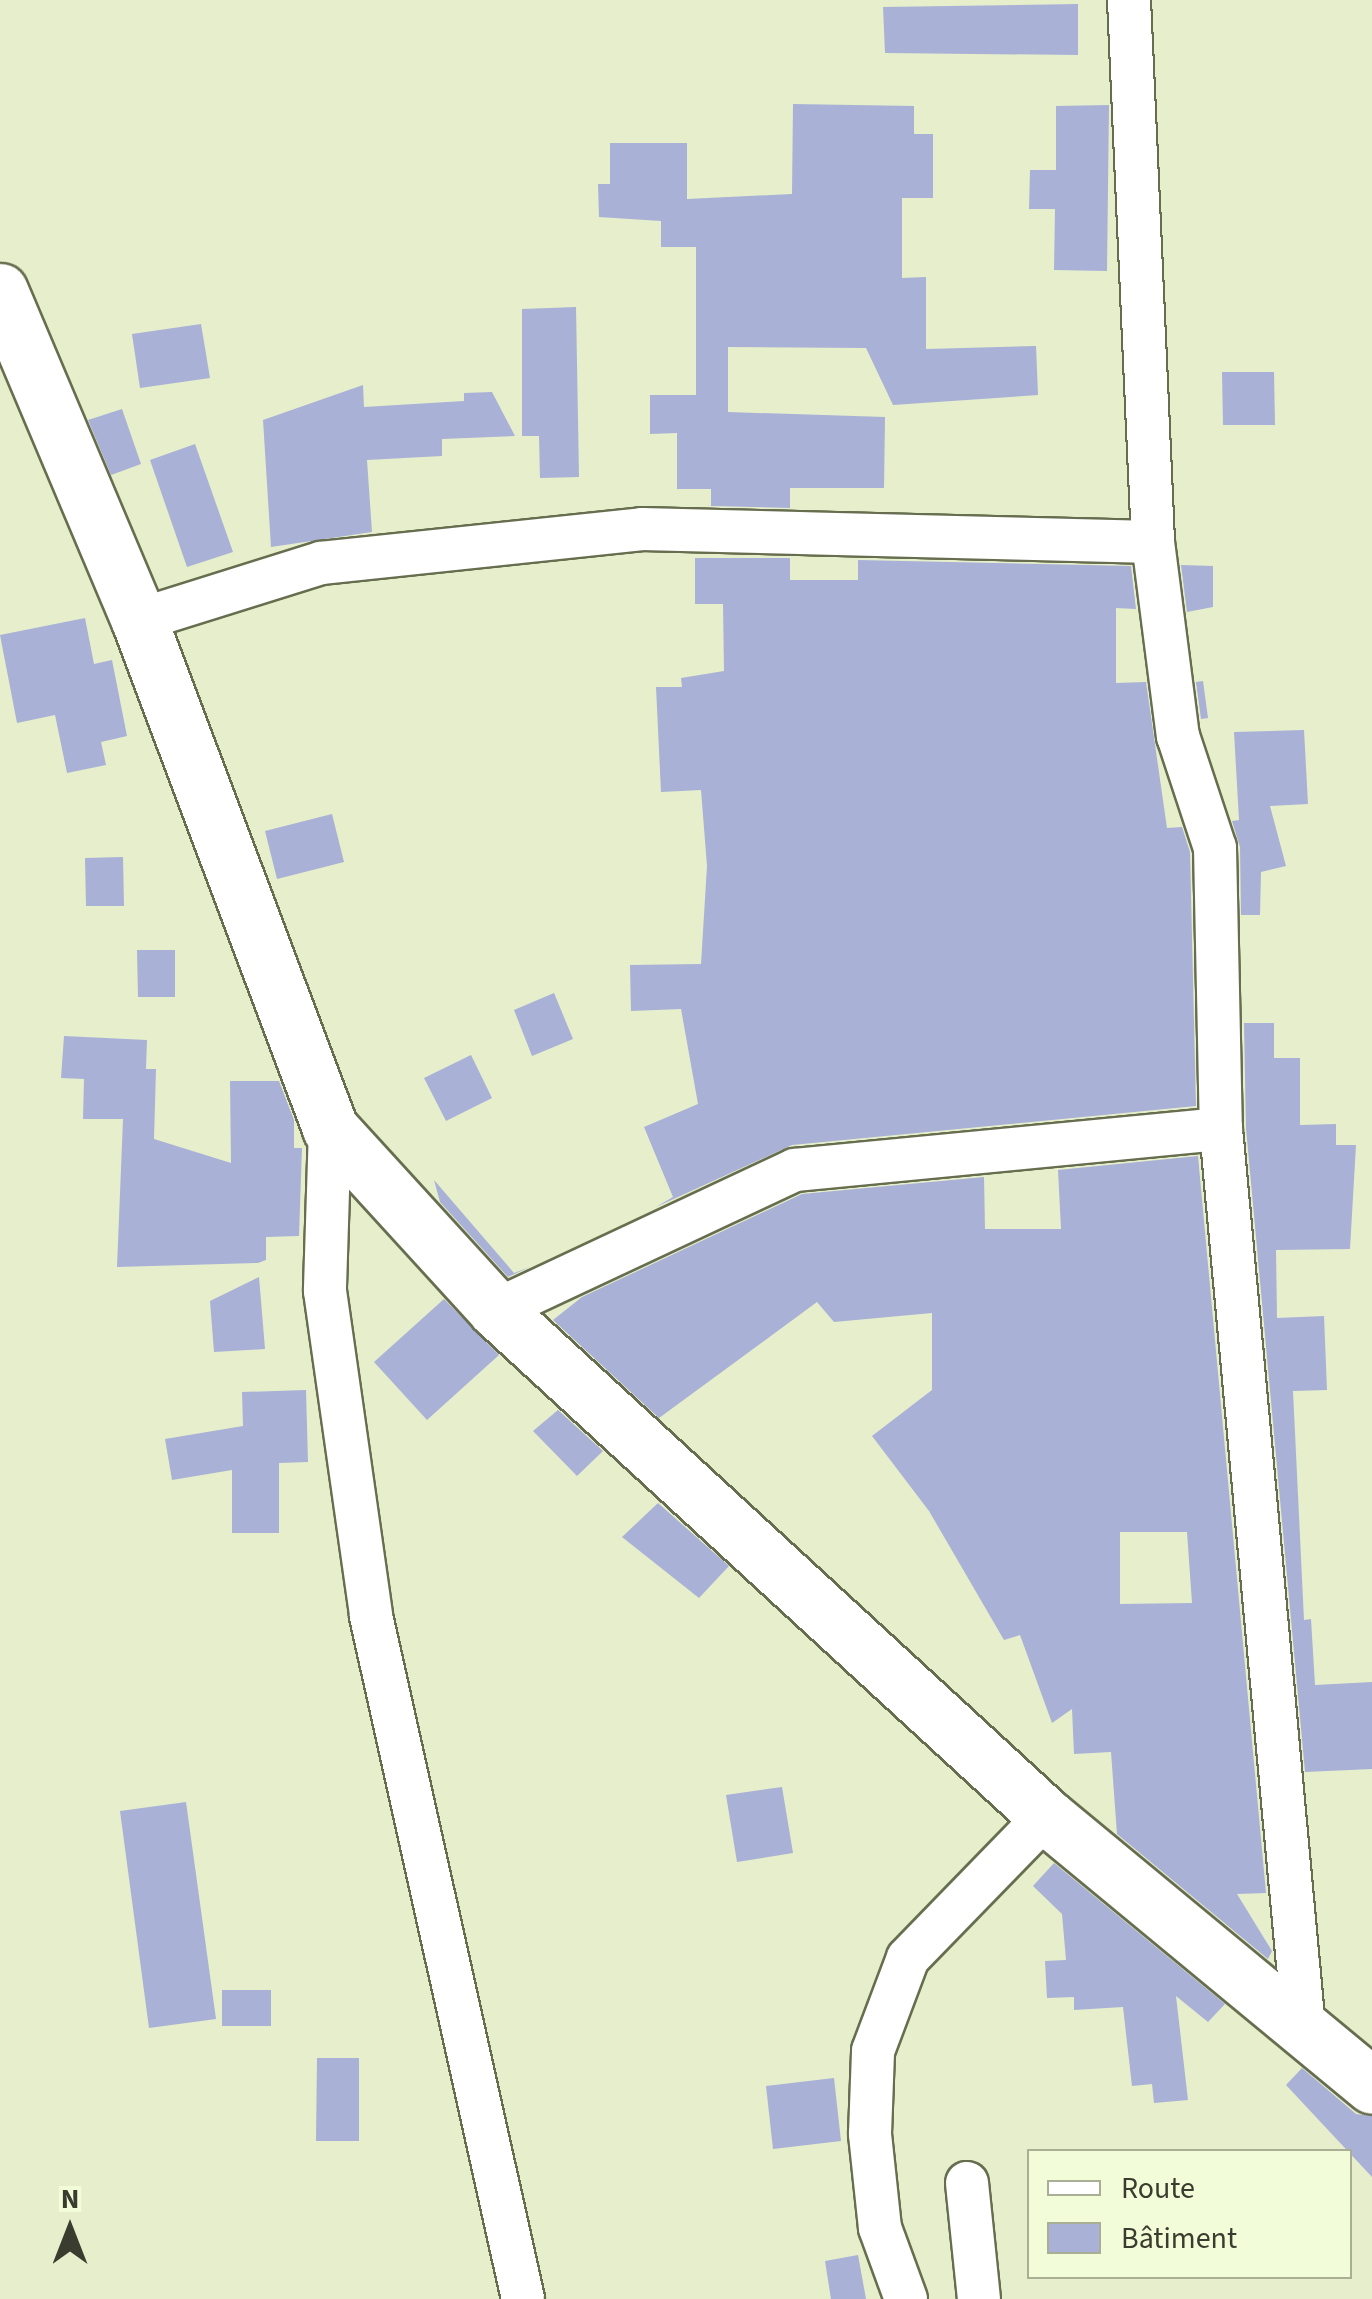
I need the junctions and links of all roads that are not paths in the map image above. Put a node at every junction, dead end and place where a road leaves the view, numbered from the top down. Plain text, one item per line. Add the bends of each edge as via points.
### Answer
1 (1128, 0) edge
2 (0, 290) edge
3 (1153, 542) junction
4 (139, 620) junction
5 (330, 1128) junction
6 (1220, 1129) junction
7 (496, 1310) junction
8 (1046, 1816) junction
9 (1304, 2028) junction
10 (1372, 2086) edge
11 (968, 2182) dead end
12 (522, 2299) edge
13 (906, 2299) edge
14 (979, 2299) edge

1 - 3 street
2 - 4 street
3 - 4 street via 642,529 321,563
3 - 6 street via 1178,736 1215,848
4 - 5 street
5 - 7 street
5 - 12 street via 325,1291 371,1616
6 - 7 street via 795,1170
6 - 9 street
7 - 8 street
8 - 9 street
8 - 13 street via 908,1958 873,2050 870,2134 880,2228
9 - 10 street
11 - 14 street

